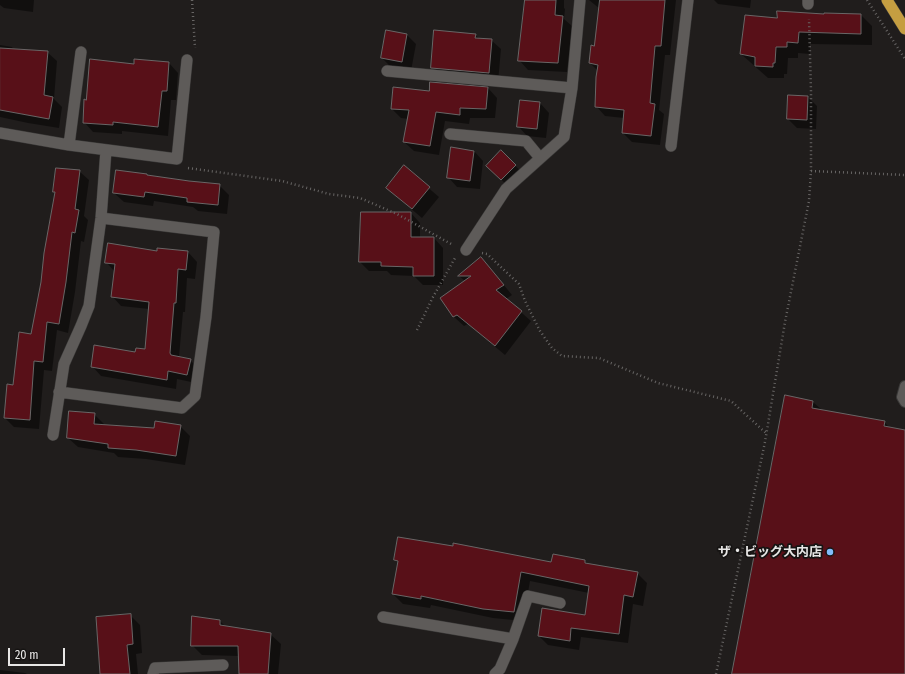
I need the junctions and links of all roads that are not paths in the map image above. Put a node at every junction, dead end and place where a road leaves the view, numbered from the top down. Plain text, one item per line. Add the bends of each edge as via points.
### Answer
1 (580, 0) edge
2 (688, 0) edge
3 (887, 0) edge
4 (905, 29) edge
5 (81, 52) dead end
6 (187, 60) road end
7 (387, 71) dead end
8 (572, 88) junction
9 (0, 133) edge
10 (450, 134) dead end
11 (69, 145) junction
12 (671, 146) dead end
13 (106, 150) junction
14 (540, 158) junction
15 (102, 218) junction
16 (462, 251) road end
17 (905, 386) edge
18 (59, 392) junction
19 (905, 402) edge
20 (53, 435) dead end
21 (560, 602) dead end
22 (383, 617) dead end
23 (513, 639) junction
24 (223, 665) dead end
25 (153, 674) edge
26 (496, 674) edge

1 - 8 street
2 - 12 street
3 - 4 highway
5 - 11 street
6 - 13 street via 177,159
7 - 8 street
8 - 14 street via 564,137
9 - 11 street
10 - 14 street via 526,141
11 - 13 street
13 - 15 street
14 - 16 street via 506,189
15 - 18 street via 89,306 64,364
15 - 18 street via 214,232 195,396 182,408
17 - 19 lane via 902,397
18 - 20 street
21 - 23 street via 528,596
22 - 23 street
23 - 26 street
24 - 25 street via 155,668

